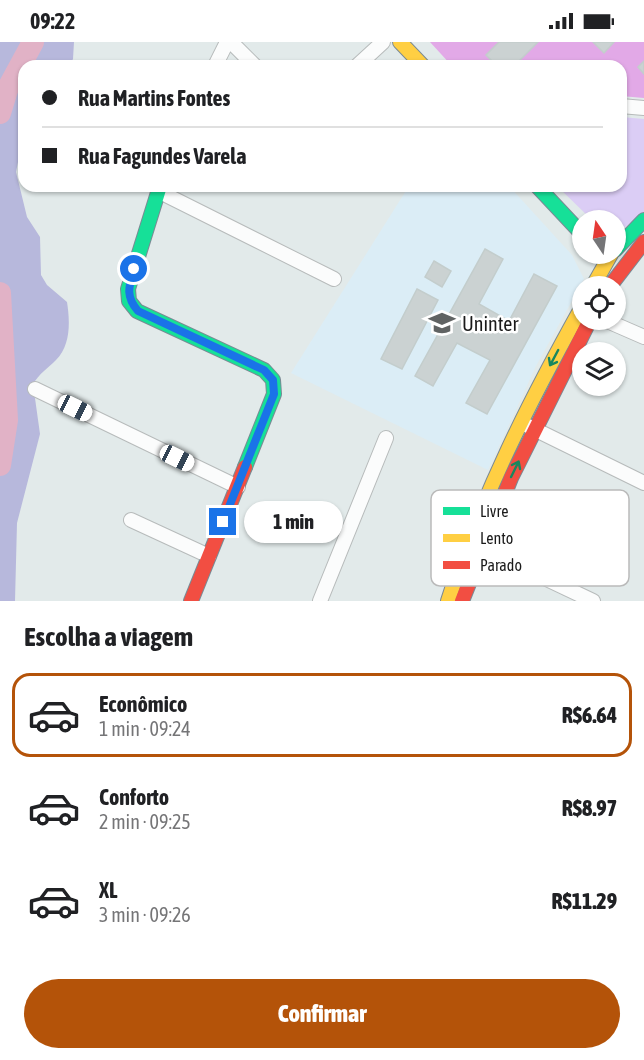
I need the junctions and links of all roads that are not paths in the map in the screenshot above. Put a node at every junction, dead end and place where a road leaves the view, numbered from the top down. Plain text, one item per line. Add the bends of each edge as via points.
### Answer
1 (229, 42) edge
2 (383, 42) edge
3 (400, 42) edge
4 (218, 60) edge
5 (248, 60) edge
6 (364, 60) edge
7 (417, 60) edge
8 (627, 107) edge
9 (644, 108) edge
10 (158, 192) edge
11 (167, 192) edge
12 (543, 192) edge
13 (644, 220) edge
14 (572, 223) edge
15 (626, 237) edge
16 (644, 242) edge
17 (617, 264) edge
18 (621, 269) junction
19 (616, 276) edge
20 (334, 279) dead end
21 (626, 329) edge
22 (573, 330) edge
23 (576, 330) edge
24 (644, 337) edge
25 (35, 388) dead end
26 (521, 422) junction
27 (535, 429) junction
28 (386, 438) dead end
29 (644, 483) edge
30 (238, 487) junction
31 (491, 490) edge
32 (508, 490) edge
33 (131, 520) dead end
34 (208, 556) junction
35 (453, 586) edge
36 (468, 586) edge
37 (561, 586) edge
38 (191, 601) edge
39 (320, 601) edge
40 (448, 601) edge
41 (462, 601) edge
42 (592, 601) edge

1 - 4 street
1 - 5 street
2 - 6 street
3 - 7 main road
8 - 9 street
10 - 30 main road via 128,289 129,301 138,311 264,370 273,380 274,394
11 - 20 street
12 - 14 main road
13 - 15 main road
16 - 18 main road
17 - 18 main road
18 - 19 main road
21 - 24 street
22 -> 26 main road
23 - 27 main road
25 - 30 street
26 - 27 street
26 - 31 main road
27 - 29 street
32 -> 27 main road
28 - 39 street
30 - 34 main road
33 - 34 street
34 - 38 main road
35 - 40 main road
36 - 41 main road
37 - 42 street

